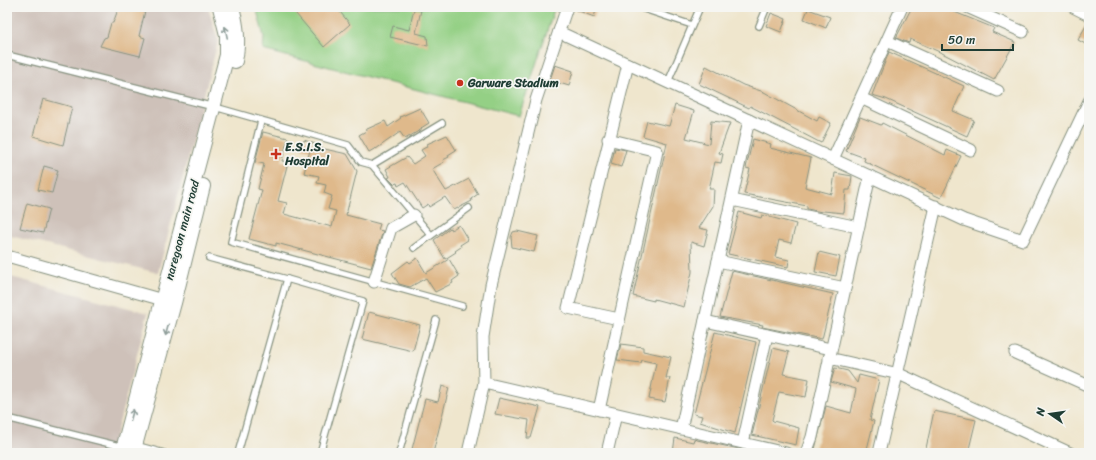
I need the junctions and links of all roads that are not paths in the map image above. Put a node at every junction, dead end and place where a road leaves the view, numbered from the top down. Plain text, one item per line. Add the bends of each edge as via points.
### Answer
1 (220, 7) edge
2 (232, 7) edge
3 (567, 7) edge
4 (638, 7) edge
5 (700, 7) edge
6 (767, 7) edge
7 (902, 7) edge
8 (967, 7) edge
9 (1073, 7) edge
10 (1089, 15) edge
11 (692, 26) junction
12 (759, 26) dead end
13 (559, 32) junction
14 (1023, 32) dead end
15 (887, 41) junction
16 (7, 55) edge
17 (628, 64) junction
18 (668, 82) junction
19 (998, 91) dead end
20 (861, 98) junction
21 (1089, 101) edge
22 (218, 108) junction
23 (749, 120) junction
24 (261, 121) junction
25 (442, 123) dead end
26 (608, 139) junction
27 (971, 150) dead end
28 (833, 159) junction
29 (372, 165) junction
30 (870, 176) junction
31 (732, 200) junction
32 (936, 206) junction
33 (470, 208) dead end
34 (414, 215) junction
35 (858, 228) junction
36 (431, 235) junction
37 (414, 248) dead end
38 (7, 256) edge
39 (208, 258) dead end
40 (718, 261) junction
41 (287, 279) junction
42 (374, 282) junction
43 (845, 288) junction
44 (169, 301) junction
45 (462, 306) dead end
46 (619, 319) junction
47 (436, 320) dead end
48 (705, 321) junction
49 (767, 335) junction
50 (830, 353) junction
51 (1015, 353) dead end
52 (899, 374) junction
53 (484, 383) junction
54 (1089, 386) edge
55 (598, 410) junction
56 (616, 414) junction
57 (7, 418) edge
58 (681, 429) junction
59 (743, 443) junction
60 (1048, 448) edge
61 (128, 450) edge
62 (164, 453) edge
63 (238, 453) edge
64 (320, 453) edge
65 (399, 453) edge
66 (468, 453) edge
67 (607, 453) edge
68 (786, 453) edge
69 (806, 453) edge
70 (879, 453) edge
71 (1070, 453) edge

22 -> 1 street, naregaon main road via 229,47
2 - 22 street, naregaon main road via 238,48
3 - 13 street
4 - 11 lane
5 - 11 lane
6 - 12 lane
7 - 15 street
8 - 14 street
9 - 10 street
11 - 18 lane
13 - 17 street
13 - 53 street via 536,100 491,285 483,337
15 - 19 street
15 - 20 street
16 - 22 lane
17 - 18 street
17 - 26 street
18 - 23 street
20 - 27 street
20 - 28 street
21 - 32 street via 1023,240 964,220
22 - 24 lane
22 - 44 street, naregaon main road
23 - 28 street
23 - 31 street
24 - 29 lane via 348,145 361,162
24 - 42 lane via 231,242
25 - 29 lane
26 - 46 street via 657,151
26 - 46 street via 568,308
28 - 30 street
29 - 34 lane
30 - 32 street
30 - 35 street
31 - 35 street
31 - 40 street
32 - 52 street
33 - 36 lane
34 - 36 lane
34 - 42 street via 391,228
35 - 43 street
36 - 37 lane
38 - 44 street
39 - 41 lane
40 - 43 street
40 - 48 street
41 - 63 lane
41 - 64 lane via 363,301
42 - 45 lane
43 - 50 street
44 - 61 street, naregaon main road
46 - 55 street
47 - 65 lane
48 - 49 street
48 - 58 street
49 - 50 street
49 - 59 street
50 - 52 street
50 - 69 street
51 - 54 street
52 - 60 street
52 - 70 street
53 - 55 street
53 - 66 street
55 - 56 street
56 - 58 street
56 - 67 street
57 - 61 lane
58 - 59 street
59 - 68 street
60 - 71 street
61 - 62 lane

